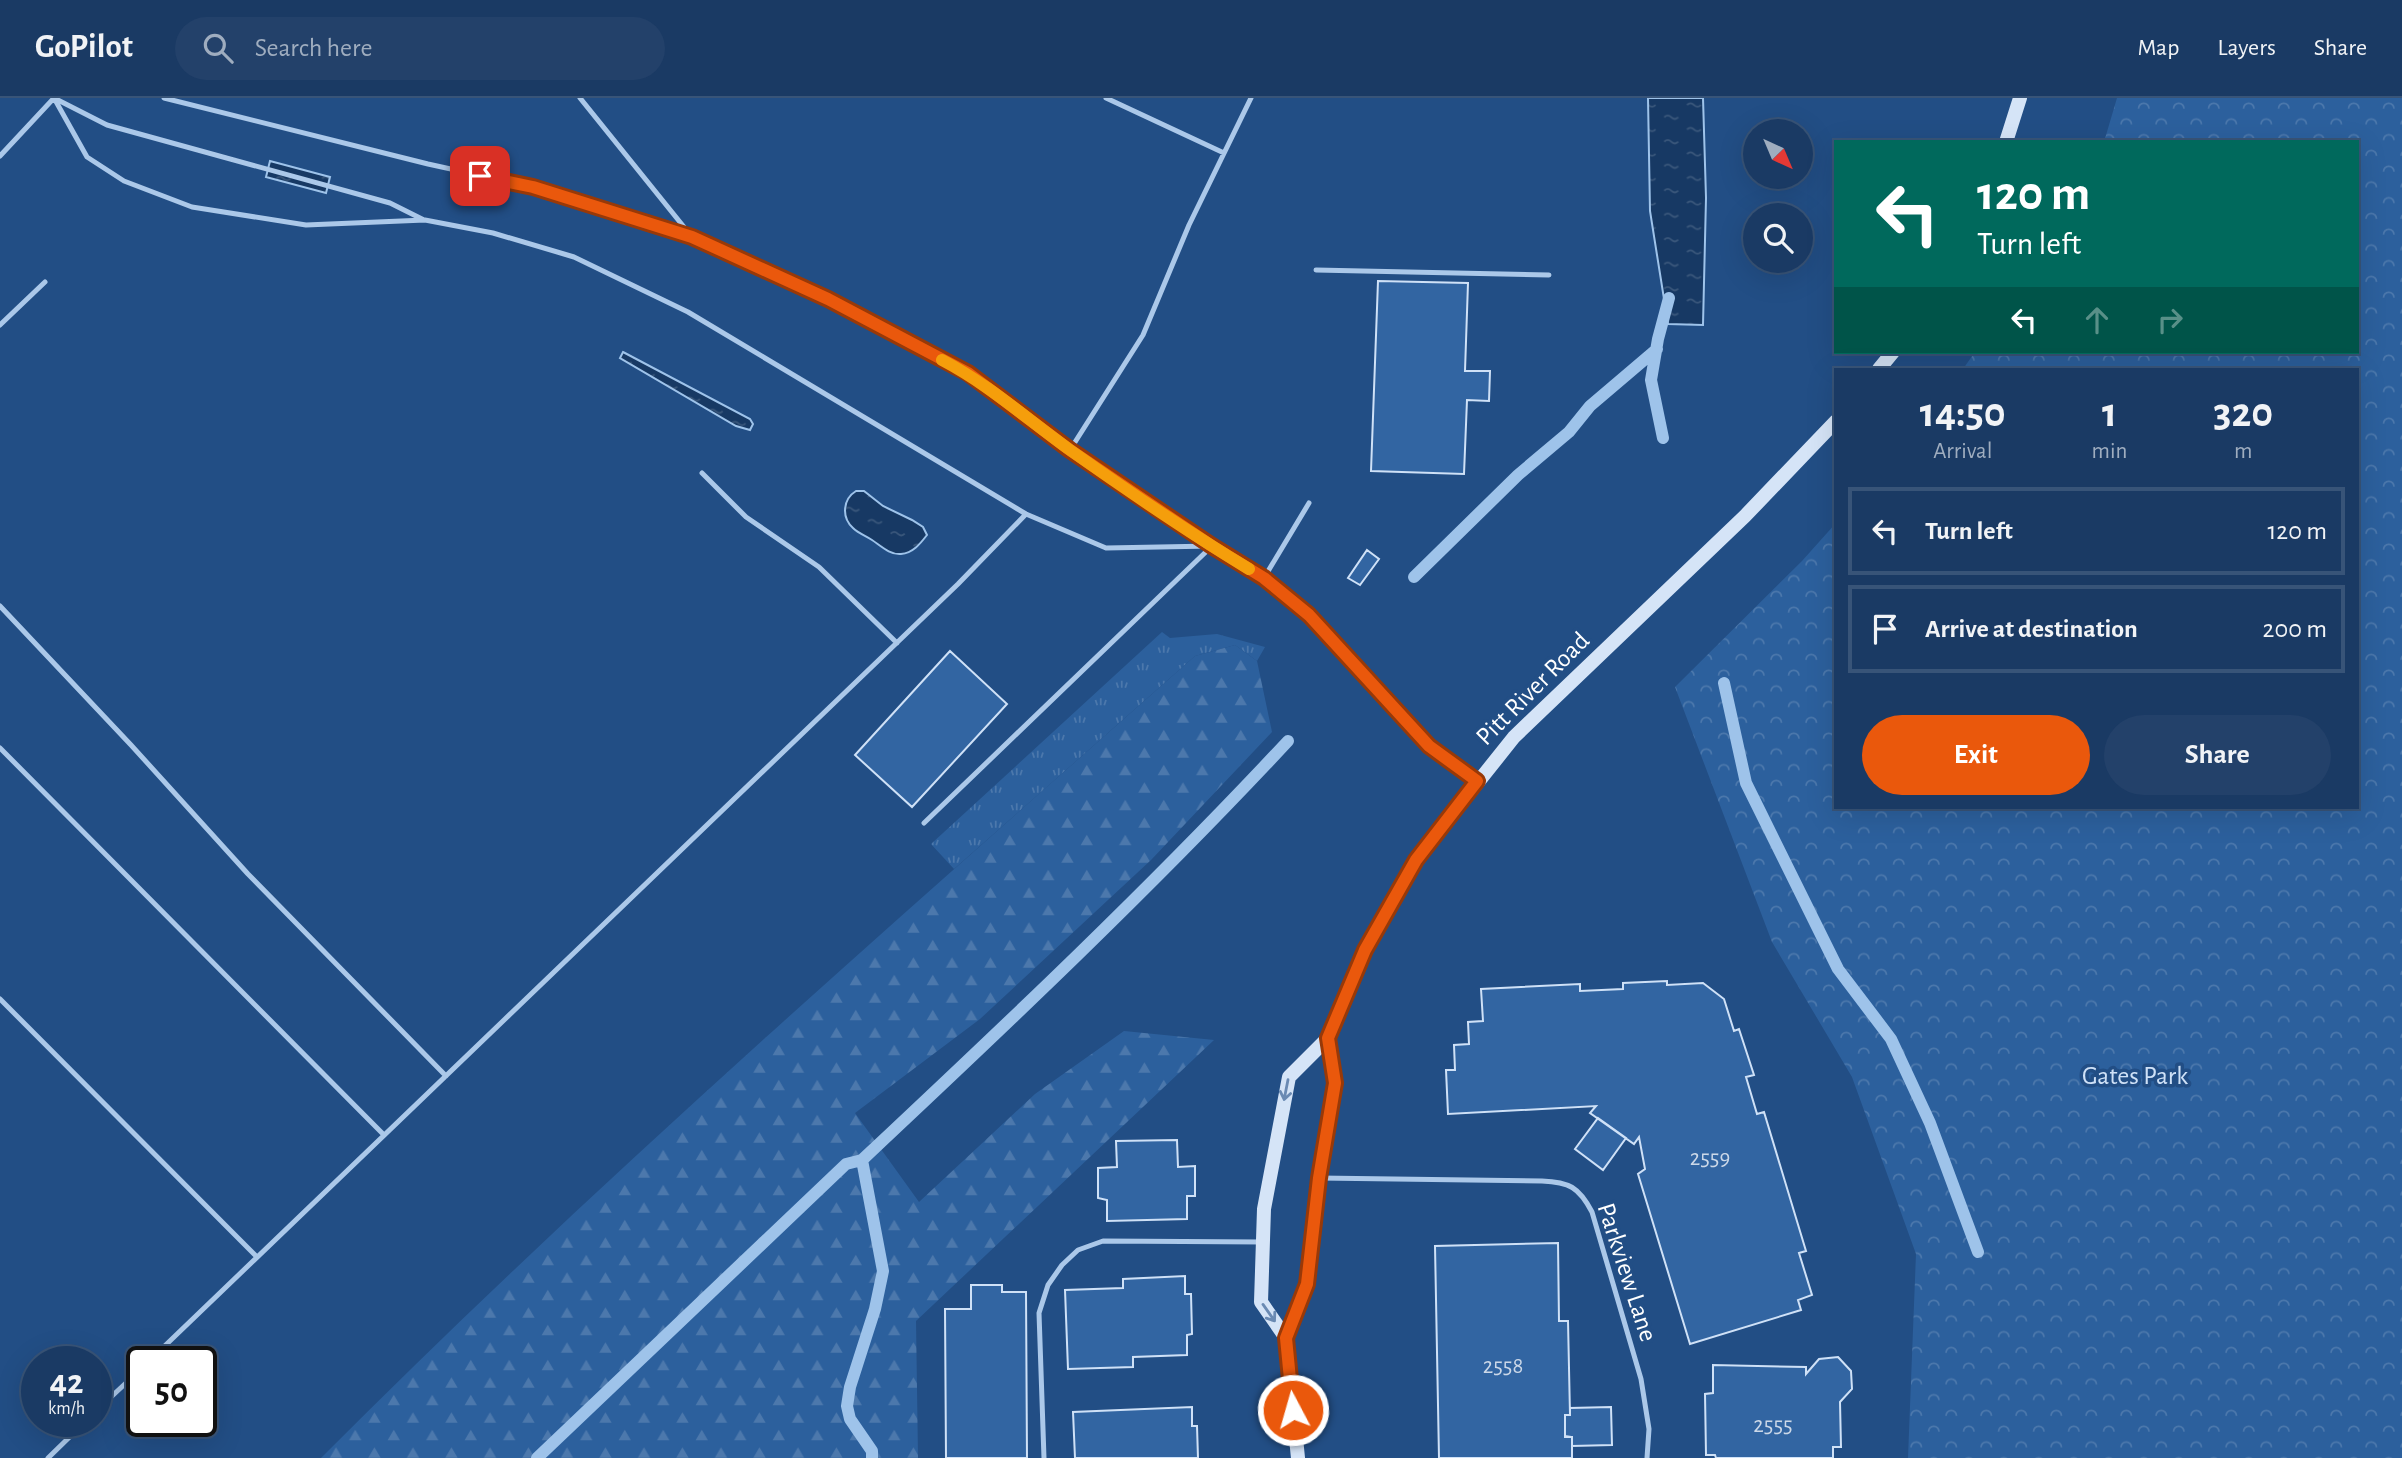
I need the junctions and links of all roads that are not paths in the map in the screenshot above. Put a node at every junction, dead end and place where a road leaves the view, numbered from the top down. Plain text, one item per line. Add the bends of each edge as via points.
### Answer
1 (56, 98) edge
2 (164, 98) edge
3 (580, 98) edge
4 (1106, 98) edge
5 (1251, 98) edge
6 (2020, 98) edge
7 (2007, 140) edge
8 (1224, 153) junction
9 (0, 156) edge
10 (425, 220) junction
11 (692, 237) junction
12 (1316, 270) dead end
13 (1549, 275) dead end
14 (45, 282) dead end
15 (0, 325) edge
16 (1890, 354) edge
17 (1880, 368) edge
18 (1834, 423) edge
19 (1070, 450) junction
20 (702, 473) dead end
21 (1309, 503) dead end
22 (1026, 514) junction
23 (1212, 546) junction
24 (1264, 578) junction
25 (0, 606) edge
26 (897, 643) junction
27 (0, 748) edge
28 (1477, 781) junction
29 (925, 823) dead end
30 (0, 999) edge
31 (1328, 1038) junction
32 (446, 1076) junction
33 (384, 1135) junction
34 (1319, 1178) junction
35 (1263, 1241) junction
36 (257, 1257) junction
37 (1286, 1338) junction
38 (165, 1346) edge
39 (126, 1383) edge
40 (112, 1396) edge
41 (70, 1437) edge
42 (48, 1458) edge
43 (1044, 1458) edge
44 (1298, 1458) edge
45 (1647, 1458) edge

1 - 9 lane
1 - 10 lane via 107,125 390,203
1 - 10 lane via 87,157 124,181 192,207 306,225
2 - 11 lane via 533,187
3 - 11 lane
4 - 8 lane
5 - 8 lane
6 - 7 main road
8 - 19 lane via 1143,335
10 - 22 lane via 493,233 574,257 688,312
11 - 19 lane via 828,299 968,373
12 - 13 lane
14 - 15 lane
16 - 17 main road
18 - 28 main road, Pitt River Road via 1745,516 1514,737
19 - 23 lane
20 - 26 lane via 746,517 819,567
21 - 24 lane
22 - 23 lane via 1106,548
22 - 26 lane
23 - 24 lane
23 - 29 lane
24 - 28 lane via 1309,615 1429,746
25 - 32 lane via 247,874
26 - 32 lane
27 - 33 lane
28 - 31 main road, Pitt River Road via 1416,860 1365,950
30 - 36 lane
31 - 34 main road, Pitt River Road via 1335,1083
31 -> 35 main road, Pitt River Road via 1289,1077 1264,1209
32 - 33 lane
33 - 36 lane
34 - 37 main road, Pitt River Road via 1307,1284
34 - 45 lane, Parkview Lane via 1542,1181 1575,1188 1592,1212 1641,1379 1649,1429
35 -> 37 main road, Pitt River Road via 1261,1302
35 - 43 lane via 1103,1241 1079,1250 1062,1265 1048,1285 1039,1313
36 - 38 lane
37 - 44 main road, Pitt River Road
39 - 40 lane
41 - 42 lane

